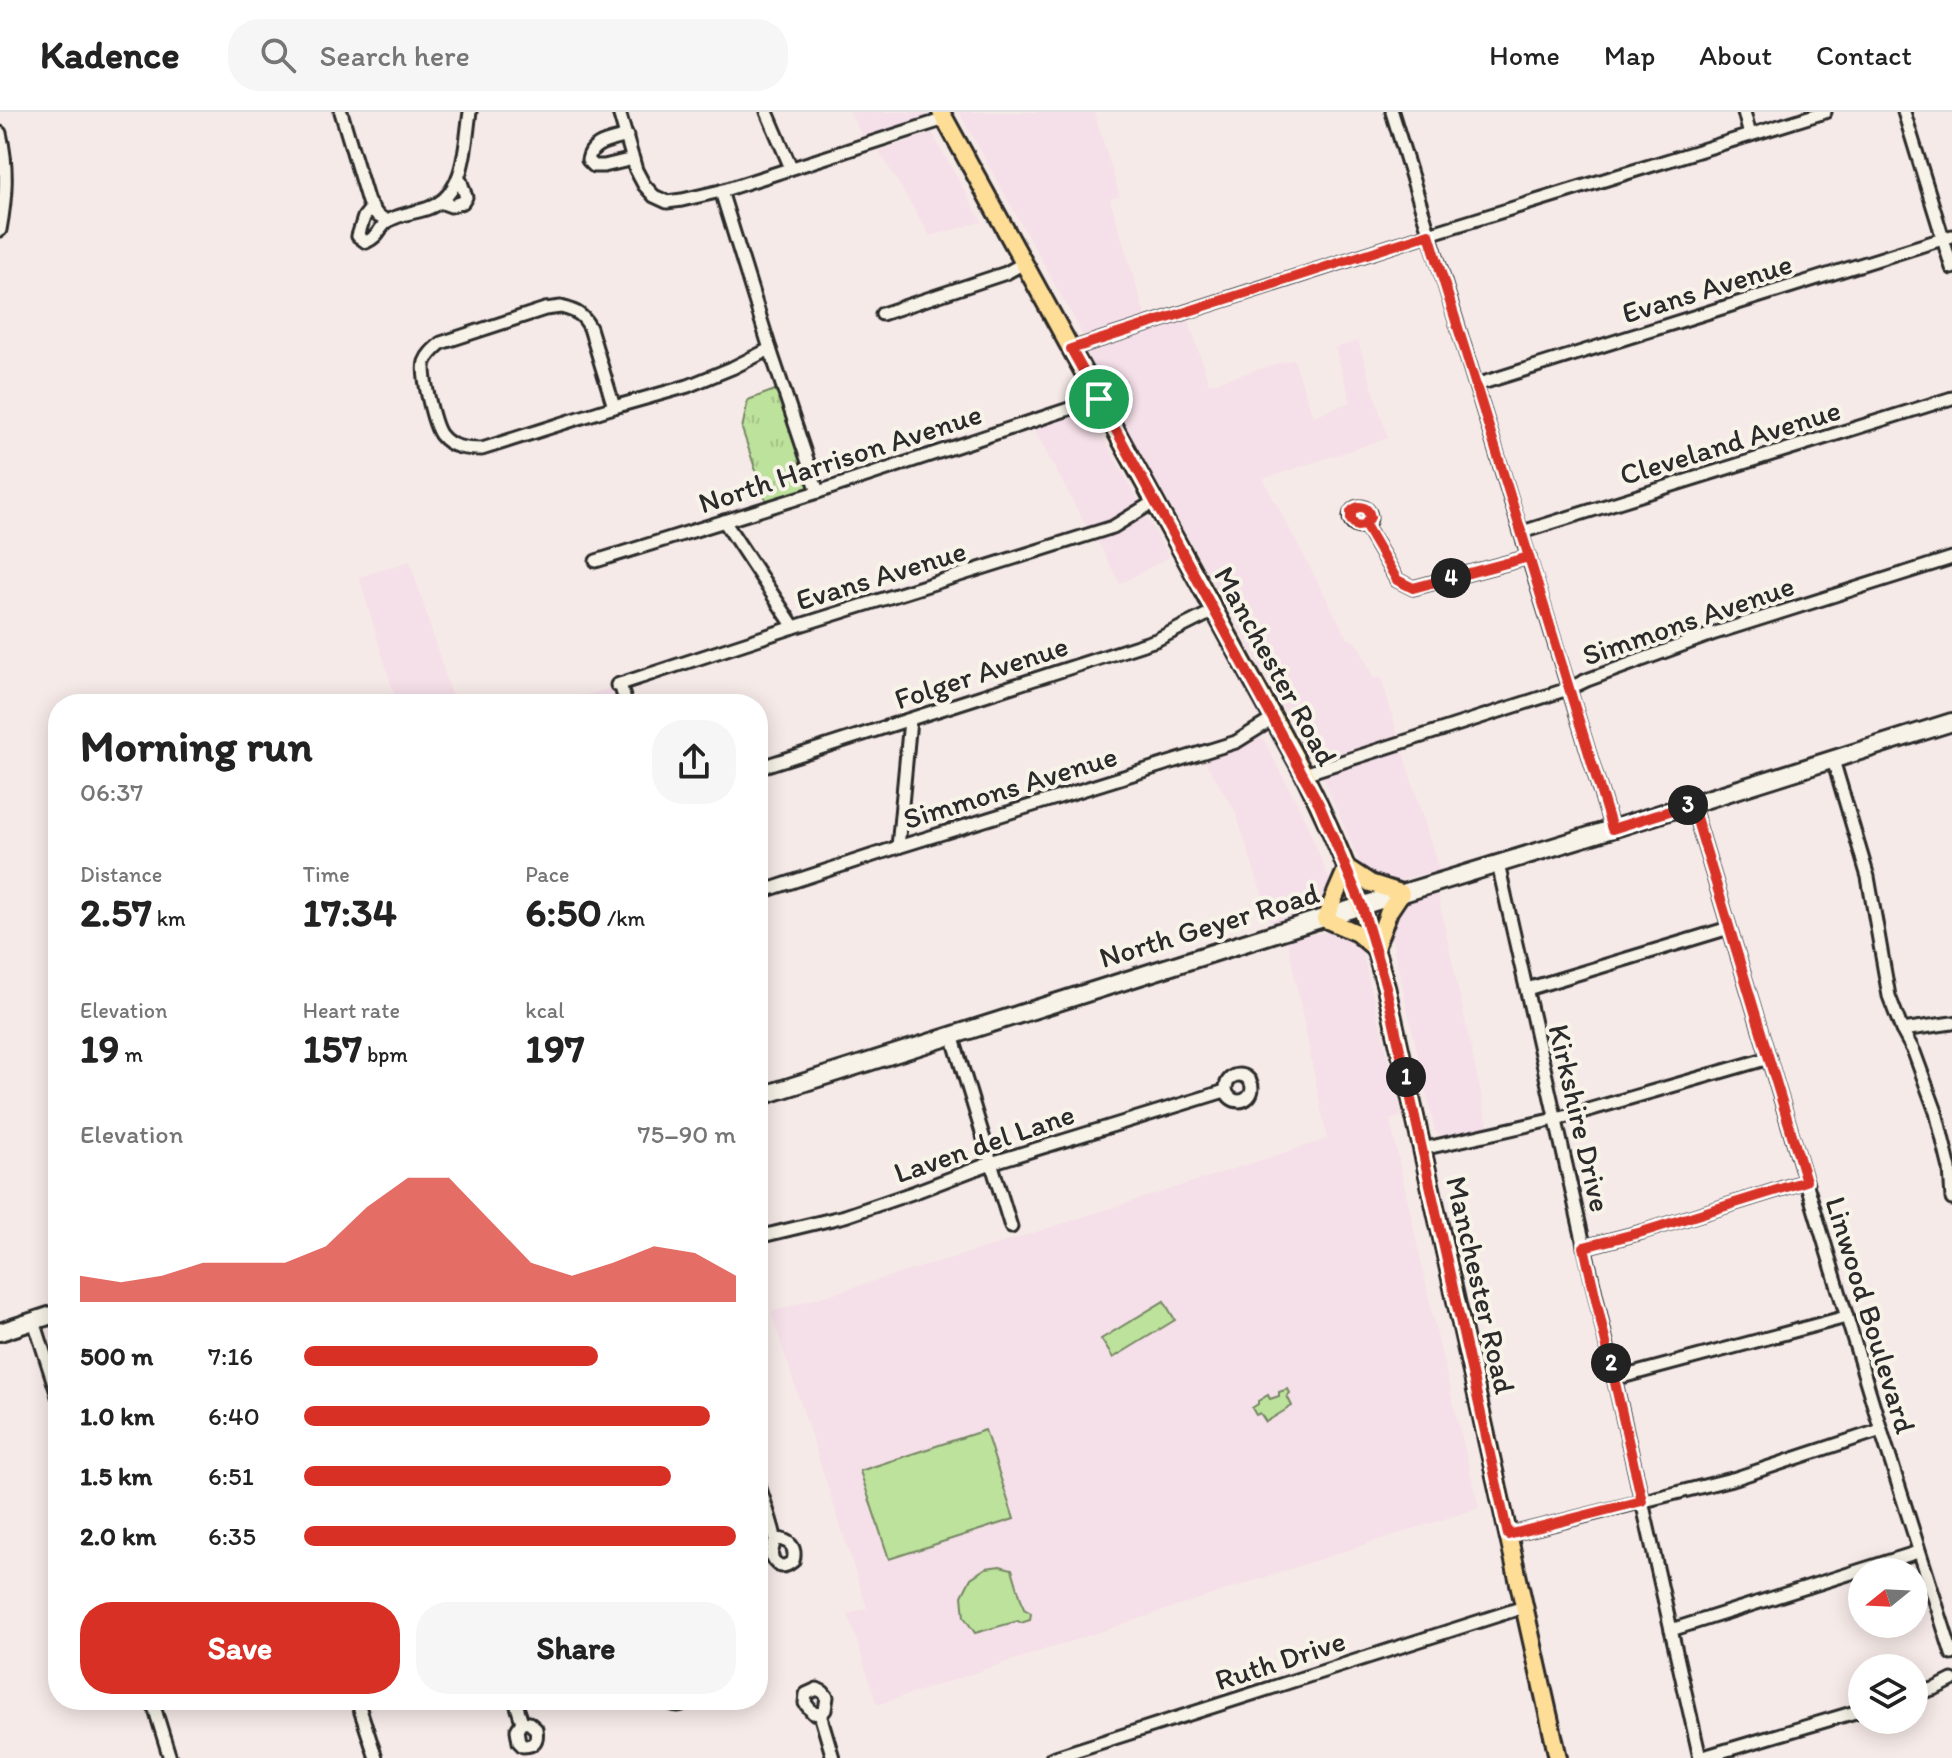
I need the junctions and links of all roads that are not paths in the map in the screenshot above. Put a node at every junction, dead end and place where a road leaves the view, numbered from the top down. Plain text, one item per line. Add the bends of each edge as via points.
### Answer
1 (341, 112) edge
2 (470, 112) edge
3 (619, 112) edge
4 (767, 112) edge
5 (1392, 112) edge
6 (1744, 112) edge
7 (1825, 112) edge
8 (1904, 112) edge
9 (943, 116) edge
10 (0, 133) edge
11 (1750, 135) junction
12 (627, 136) junction
13 (633, 159) junction
14 (791, 168) junction
15 (721, 191) junction
16 (372, 207) junction
17 (388, 221) junction
18 (0, 230) edge
19 (1429, 234) junction
20 (1948, 238) edge
21 (1024, 263) junction
22 (1952, 268) edge
23 (882, 314) dead end
24 (770, 349) junction
25 (1071, 349) junction
26 (1476, 385) junction
27 (1952, 398) edge
28 (1099, 399) junction
29 (614, 407) junction
30 (818, 492) junction
31 (1155, 501) junction
32 (724, 521) junction
33 (1365, 525) dead end
34 (1522, 532) junction
35 (1529, 557) junction
36 (1952, 558) edge
37 (596, 561) dead end
38 (1214, 611) junction
39 (794, 627) junction
40 (1568, 689) junction
41 (622, 694) edge
42 (1273, 719) junction
43 (910, 720) junction
44 (1952, 722) edge
45 (1833, 760) junction
46 (768, 765) edge
47 (1304, 774) junction
48 (1692, 804) junction
49 (1612, 829) junction
50 (898, 847) junction
51 (1498, 864) junction
52 (1347, 868) junction
53 (768, 890) edge
54 (1401, 893) junction
55 (1362, 906) junction
56 (1325, 919) junction
57 (1729, 928) junction
58 (1375, 948) junction
59 (1527, 989) junction
60 (1952, 1023) edge
61 (1902, 1030) junction
62 (952, 1035) junction
63 (1769, 1058) junction
64 (1225, 1091) dead end
65 (768, 1094) edge
66 (1555, 1118) junction
67 (1422, 1149) junction
68 (991, 1163) junction
69 (1951, 1168) edge
70 (1806, 1181) junction
71 (1952, 1199) edge
72 (1011, 1227) dead end
73 (768, 1235) edge
74 (1584, 1247) junction
75 (48, 1316) edge
76 (1846, 1317) junction
77 (34, 1321) junction
78 (0, 1332) edge
79 (48, 1365) edge
80 (1614, 1379) junction
81 (1881, 1430) junction
82 (1642, 1501) junction
83 (768, 1516) edge
84 (1508, 1535) junction
85 (775, 1539) dead end
86 (1918, 1552) junction
87 (1524, 1607) junction
88 (1671, 1630) junction
89 (1952, 1654) edge
90 (1952, 1680) edge
91 (1928, 1690) edge
92 (155, 1710) edge
93 (360, 1710) edge
94 (518, 1710) edge
95 (820, 1714) dead end
96 (1848, 1714) edge
97 (522, 1722) dead end
98 (170, 1758) edge
99 (376, 1758) edge
100 (833, 1758) edge
101 (1052, 1758) edge
102 (1558, 1758) edge
103 (1700, 1758) edge

1 - 16 street
2 - 17 street via 454,189 433,207
3 - 12 street
4 - 14 street
5 - 19 street
6 - 11 street
7 - 11 street
8 - 20 street
9 - 14 street
9 - 21 main road, Manchester Road
10 - 18 street via 6,177
11 - 19 street
12 - 13 street
12 - 13 street via 595,146 588,160 604,166
13 - 15 street via 644,185 667,202
14 - 15 street
15 - 24 street
16 - 17 street
16 - 17 street via 358,236 364,241 375,238
19 - 25 street
19 - 26 street
20 - 22 street
20 - 26 street, Evans Avenue
21 - 23 street
21 - 25 main road, Manchester Road
24 - 29 street via 688,386
24 - 30 street
25 - 28 main road, Manchester Road
26 - 34 street
27 - 34 street, Cleveland Avenue
28 - 30 street, North Harrison Avenue
28 - 31 main road, Manchester Road
29 - 29 street via 466,450 439,434 424,364 441,343 545,309 575,310 585,317
30 - 32 street, North Harrison Avenue
31 - 38 main road, Manchester Road
31 - 39 street, Evans Avenue via 1113,527
32 - 37 street, North Harrison Avenue
32 - 39 street
33 - 35 street via 1397,580 1413,588
34 - 35 street
35 - 40 street
36 - 40 street, Simmons Avenue via 1712,634
38 - 42 main road, Manchester Road
38 - 43 street, Folger Avenue via 1156,640
39 - 41 street, Evans Avenue via 618,684
40 - 47 street, Simmons Avenue
40 - 49 street
42 - 47 main road, Manchester Road
42 - 50 street, Simmons Avenue via 1236,742
43 - 46 street, Folger Avenue
43 - 50 street
44 - 45 street, North Geyer Road
45 - 48 street, North Geyer Road
45 - 61 street via 1868,877 1889,996
47 - 52 main road, Manchester Road
48 - 49 street, North Geyer Road
48 - 57 street, Linwood Boulevard
49 - 51 street, North Geyer Road
50 - 53 street, Simmons Avenue
51 - 54 street, North Geyer Road
51 - 59 street, Kirkshire Drive
52 - 54 main road
52 - 55 main road, Manchester Road
52 - 56 main road
54 - 55 street, North Geyer Road
54 - 58 main road
55 - 56 street, North Geyer Road
55 - 58 main road, Manchester Road
56 - 58 main road
56 - 62 street, North Geyer Road
57 - 59 street
57 - 63 street, Linwood Boulevard
58 - 67 main road, Manchester Road
59 - 66 street, Kirkshire Drive
60 - 61 street
61 - 69 street via 1936,1112
62 - 65 street, North Geyer Road
62 - 68 street
63 - 66 street
63 - 70 street, Linwood Boulevard
64 - 68 street, Laven del Lane
66 - 67 street
66 - 74 street, Kirkshire Drive
67 - 84 main road, Manchester Road
68 - 72 street
68 - 73 street, Laven del Lane via 845,1216
69 - 71 street
70 - 74 street
70 - 76 street, Linwood Boulevard
74 - 80 street, Kirkshire Drive
75 - 77 street
76 - 80 street
76 - 81 street, Linwood Boulevard
77 - 78 street
77 - 79 street
80 - 82 street, Kirkshire Drive
81 - 82 street via 1736,1478
81 - 86 street, Linwood Boulevard
82 - 84 street
82 - 88 street, Kirkshire Drive
83 - 85 street
84 - 87 main road, Manchester Road
86 - 88 street
86 - 89 street, Linwood Boulevard
87 - 101 street, Ruth Drive
87 - 102 main road, Manchester Road
88 - 103 street, Kirkshire Drive
90 - 91 street
92 - 98 street
93 - 99 street
94 - 97 street
95 - 100 street
96 - 103 street

